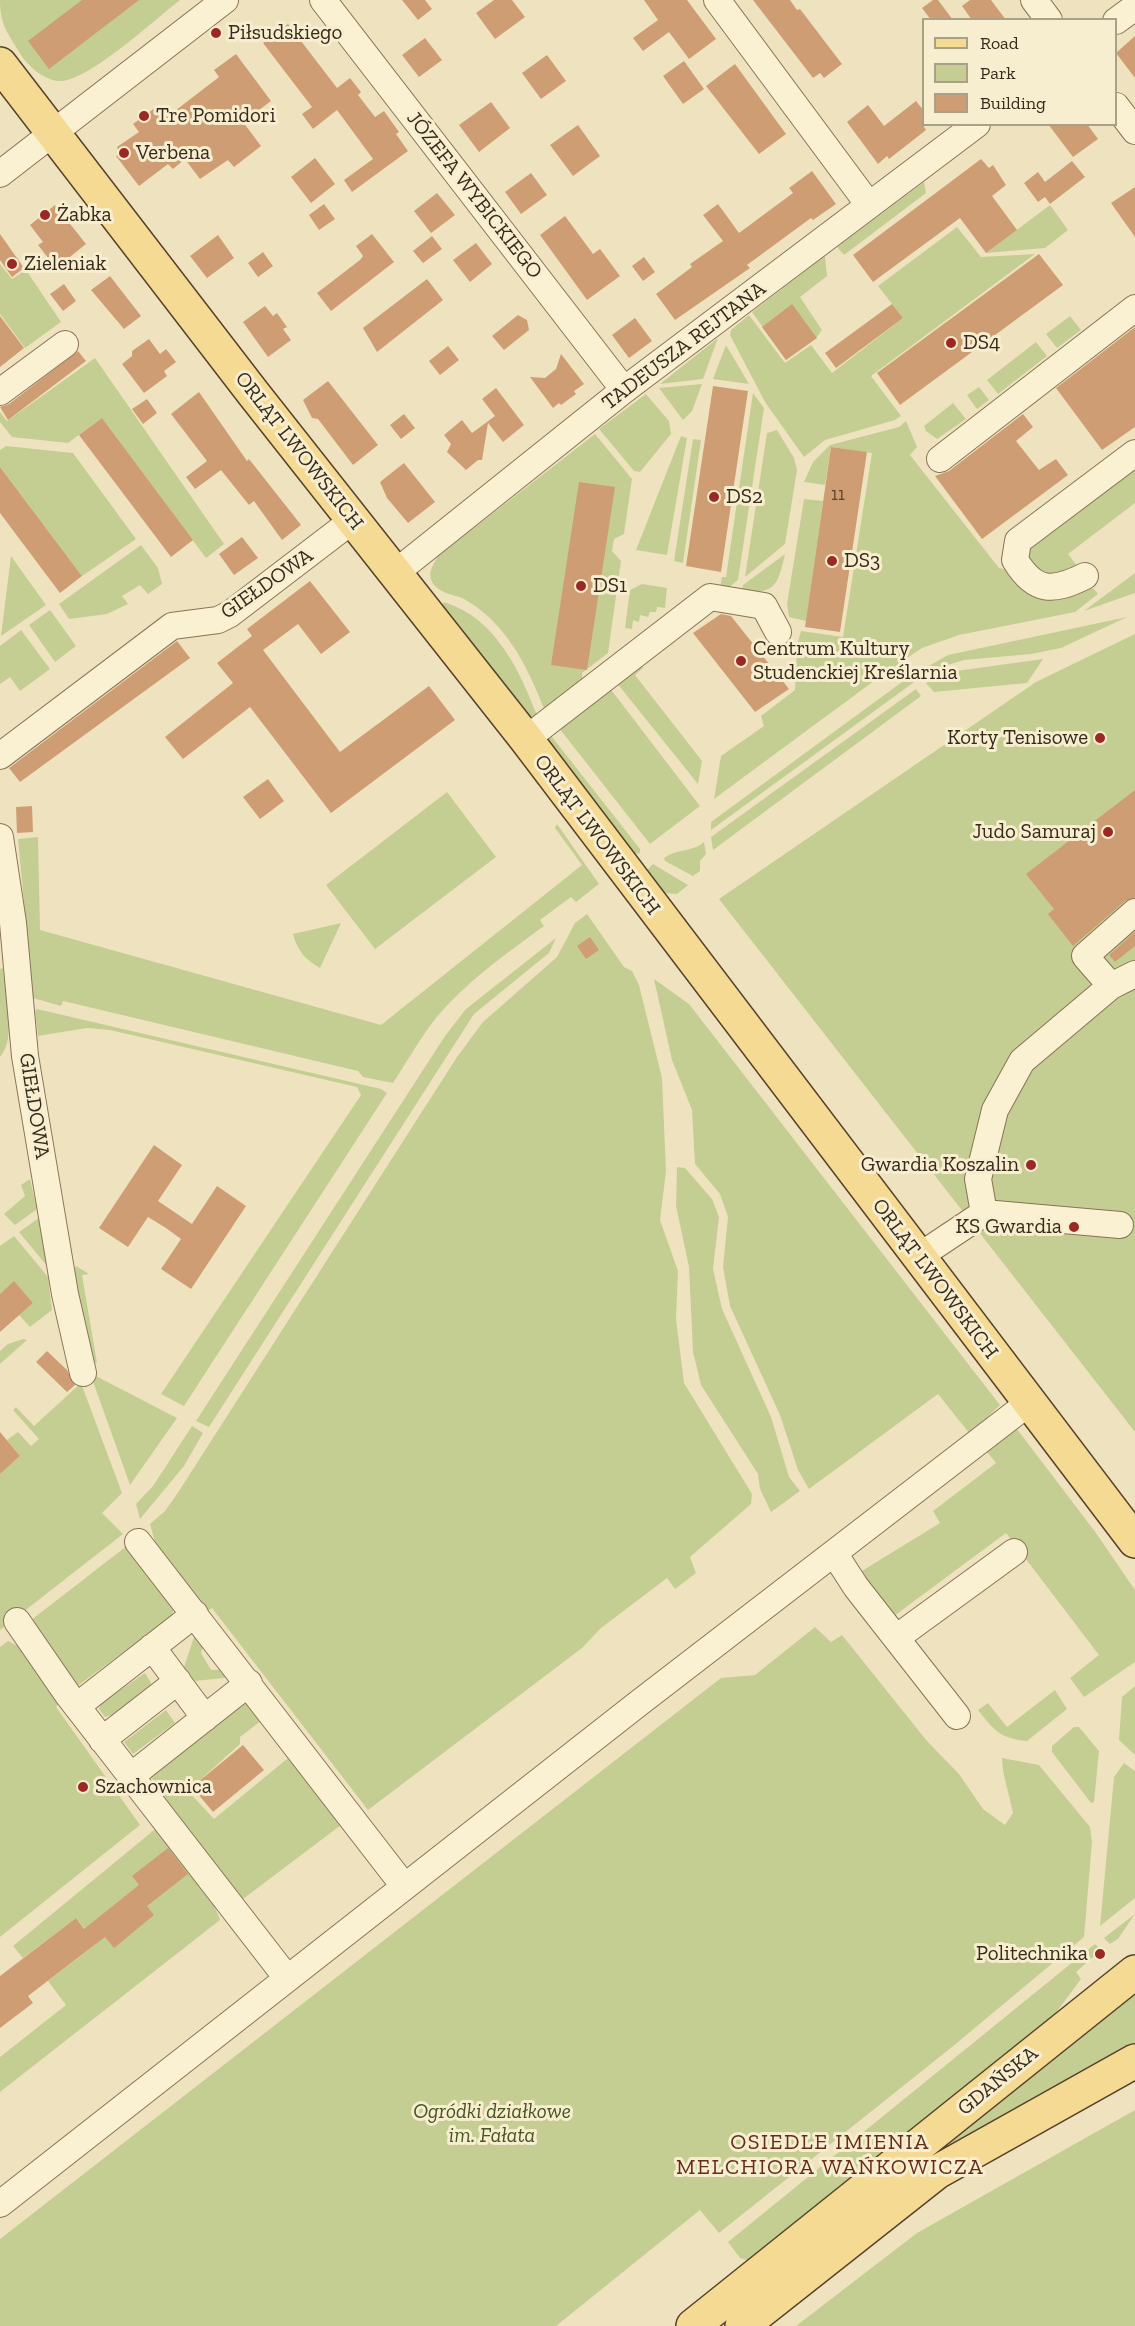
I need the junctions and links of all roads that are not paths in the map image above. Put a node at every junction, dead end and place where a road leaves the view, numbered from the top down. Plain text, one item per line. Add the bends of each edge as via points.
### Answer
1 (225, 0) edge
2 (323, 0) edge
3 (717, 0) edge
4 (1034, 0) edge
5 (1135, 7) edge
6 (1048, 18) edge
7 (1117, 20) edge
8 (0, 64) edge
9 (1117, 107) edge
10 (974, 126) edge
11 (1135, 131) edge
12 (53, 133) junction
13 (0, 174) edge
14 (869, 205) junction
15 (1135, 309) edge
16 (65, 344) dead end
17 (624, 390) junction
18 (0, 392) edge
19 (1135, 453) edge
20 (940, 459) dead end
21 (353, 520) junction
22 (395, 573) junction
23 (1085, 576) dead end
24 (778, 632) dead end
25 (526, 740) junction
26 (0, 756) edge
27 (0, 837) edge
28 (1135, 912) edge
29 (1135, 974) edge
30 (1111, 986) junction
31 (984, 1213) junction
32 (1120, 1225) dead end
33 (918, 1257) junction
34 (83, 1373) dead end
35 (1030, 1402) junction
36 (1135, 1541) edge
37 (138, 1542) dead end
38 (1014, 1552) dead end
39 (834, 1553) junction
40 (195, 1614) junction
41 (17, 1621) dead end
42 (896, 1638) junction
43 (152, 1647) junction
44 (178, 1682) junction
45 (249, 1683) junction
46 (77, 1706) junction
47 (957, 1716) dead end
48 (205, 1718) junction
49 (102, 1740) junction
50 (131, 1776) junction
51 (404, 1886) junction
52 (1135, 1972) edge
53 (287, 1978) junction
54 (1135, 2061) edge
55 (0, 2204) edge
56 (693, 2326) edge
57 (742, 2326) edge

1 - 12 street
2 - 17 street, JÓZEFA WYBICKIEGO
3 - 14 street
4 - 6 street
5 - 7 street
8 - 12 main road, ORLĄT LWOWSKICH
9 - 11 street
10 - 14 street, TADEUSZA REJTANA
12 - 13 street
12 - 21 main road, ORLĄT LWOWSKICH
14 - 17 street, TADEUSZA REJTANA
15 - 20 street
16 - 18 street
17 - 22 street, TADEUSZA REJTANA
19 - 23 street via 1018,541 1015,560 1026,577 1048,588 1064,586
21 - 22 main road, ORLĄT LWOWSKICH
21 - 26 street, GIEŁDOWA via 230,614 218,620 172,626
22 - 25 main road, ORLĄT LWOWSKICH
24 - 25 street via 764,606 710,597
25 - 33 main road, ORLĄT LWOWSKICH
27 - 34 street, GIEŁDOWA via 13,923 24,1056 65,1294
28 - 30 street via 1085,956
29 - 30 street
30 - 31 street via 1022,1060 995,1110 978,1179
31 - 32 street
31 - 33 street
33 - 35 main road, ORLĄT LWOWSKICH
35 - 36 main road, ORLĄT LWOWSKICH
35 - 39 street
37 - 40 street
38 - 42 street
39 - 42 street
39 - 51 street
40 - 43 street
40 - 45 street
41 - 46 street
42 - 47 street
43 - 44 street
43 - 46 street
44 - 48 street
44 - 49 street
45 - 48 street
45 - 51 street
46 - 49 street
48 - 50 street
49 - 50 street
50 - 53 street
51 - 53 street
52 - 56 main road, GDAŃSKA
53 - 55 street
54 - 57 main road, GDAŃSKA via 937,2172

